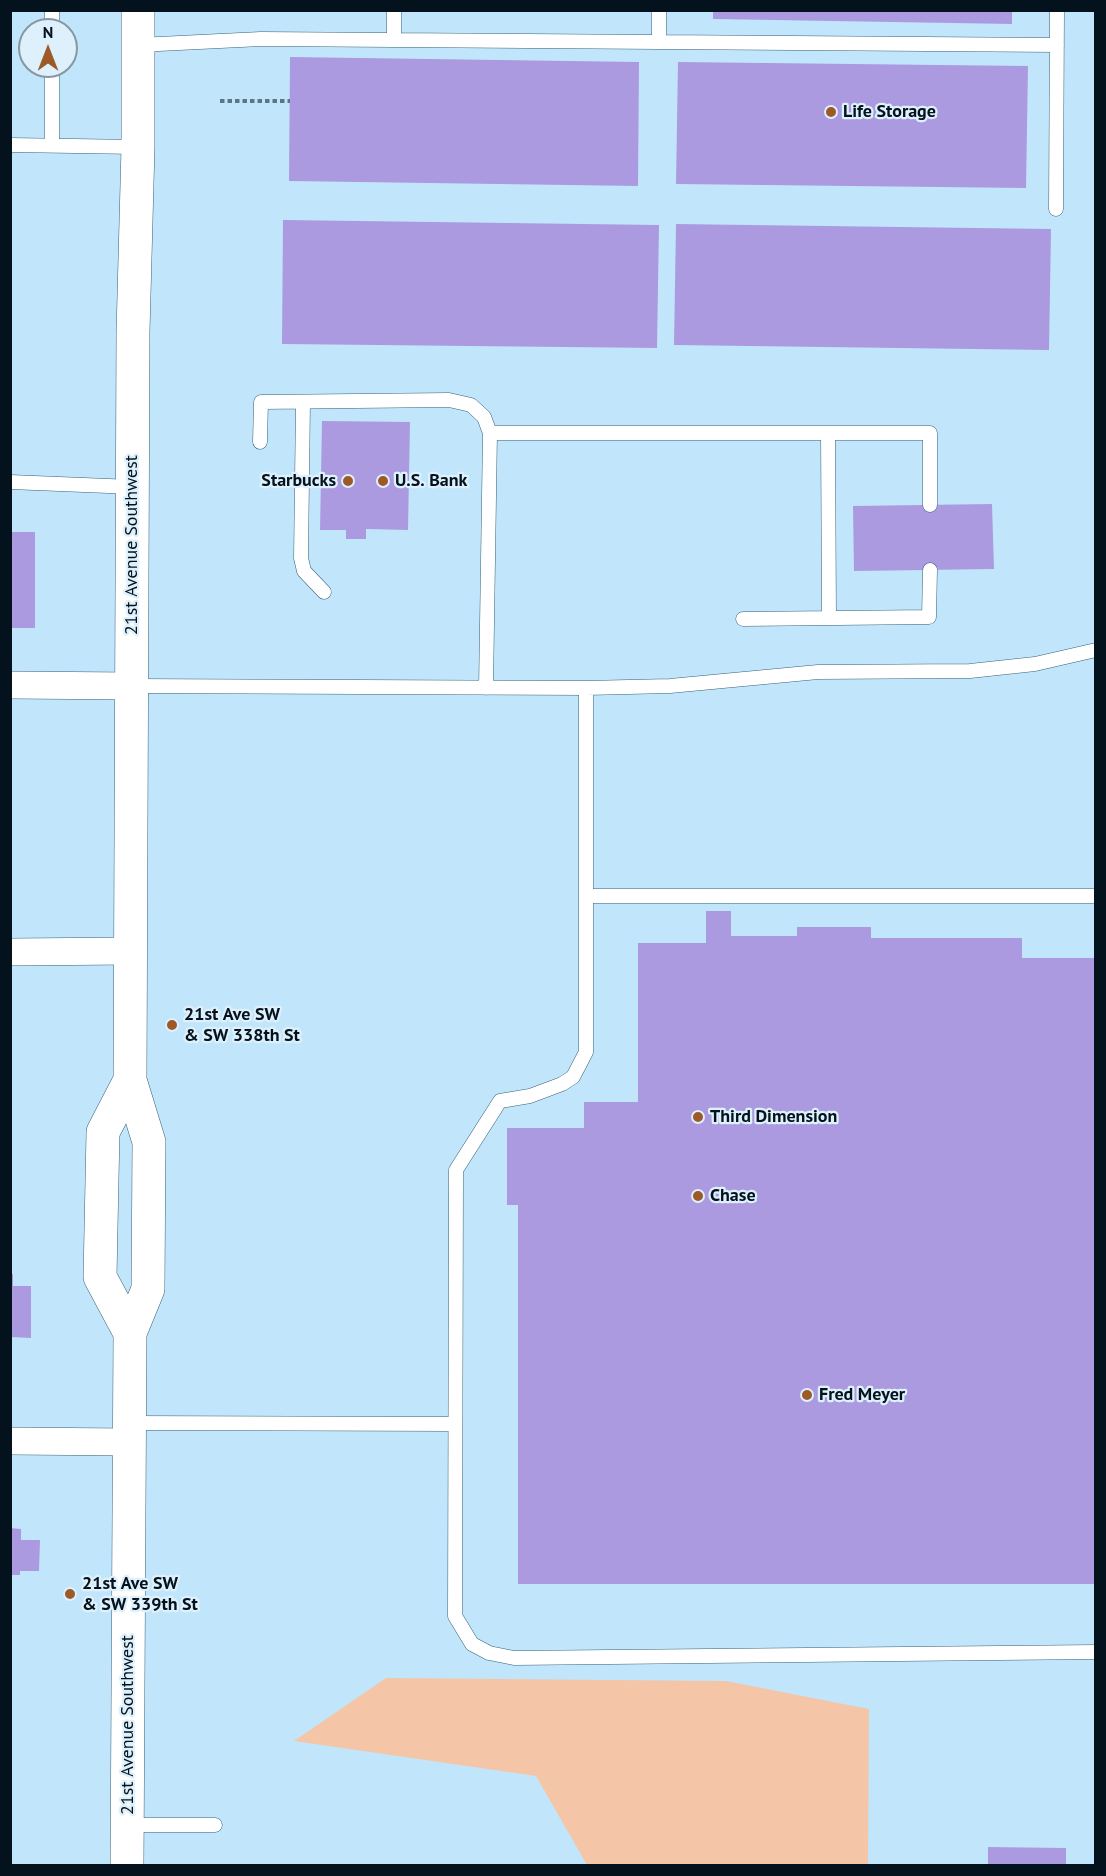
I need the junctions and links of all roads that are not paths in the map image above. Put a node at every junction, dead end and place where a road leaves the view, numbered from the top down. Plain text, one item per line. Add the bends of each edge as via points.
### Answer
1 (138, 10) edge
2 (394, 10) edge
3 (659, 10) edge
4 (1057, 10) edge
5 (394, 39) junction
6 (659, 41) junction
7 (138, 45) junction
8 (1057, 45) junction
9 (52, 78) edge
10 (10, 145) edge
11 (52, 145) junction
12 (138, 147) junction
13 (1056, 209) dead end
14 (303, 402) junction
15 (490, 432) junction
16 (828, 432) junction
17 (260, 442) dead end
18 (10, 482) edge
19 (132, 487) junction
20 (930, 505) dead end
21 (930, 570) dead end
22 (324, 592) dead end
23 (829, 618) junction
24 (743, 619) dead end
25 (1095, 650) edge
26 (10, 685) edge
27 (132, 686) junction
28 (486, 688) junction
29 (586, 688) junction
30 (586, 896) junction
31 (1095, 896) edge
32 (131, 951) junction
33 (10, 952) edge
34 (130, 1080) junction
35 (130, 1333) junction
36 (455, 1424) junction
37 (129, 1432) junction
38 (10, 1442) edge
39 (1095, 1652) edge
40 (128, 1825) junction
41 (215, 1825) dead end
42 (127, 1866) edge

1 - 7 main road, 21st Avenue Southwest
2 - 5 lane
3 - 6 lane
4 - 8 lane
5 - 6 lane
5 - 7 lane via 261,39
6 - 8 lane
7 - 12 main road, 21st Avenue Southwest
8 - 13 lane
9 - 11 lane
10 - 11 lane
11 - 12 lane
12 - 19 main road, 21st Avenue Southwest
14 - 15 lane via 449,400 471,405 484,417
14 - 17 lane via 261,402
14 - 22 lane via 301,558 304,571
15 - 16 lane
15 - 28 lane
16 - 20 lane via 930,432
16 - 23 lane
18 - 19 lane
19 - 27 main road, 21st Avenue Southwest
21 - 23 lane via 929,617
23 - 24 lane
25 - 29 lane via 1035,664 970,671 818,672 670,686
26 - 27 street
27 - 28 lane
27 - 32 main road, 21st Avenue Southwest
28 - 29 lane
29 - 30 lane
30 - 31 lane
30 - 36 lane via 586,1052 580,1066 573,1077 547,1091 500,1101 456,1170
32 - 33 street
32 - 34 main road, 21st Avenue Southwest
34 - 35 main road, 21st Avenue Southwest via 149,1142 148,1289
34 - 35 main road, 21st Avenue Southwest via 103,1132 100,1277
35 - 37 main road, 21st Avenue Southwest
36 - 37 lane
36 - 39 lane via 455,1616 472,1644 489,1653 514,1658
37 - 38 street
37 - 40 main road, 21st Avenue Southwest
40 - 41 lane
40 - 42 main road, 21st Avenue Southwest

